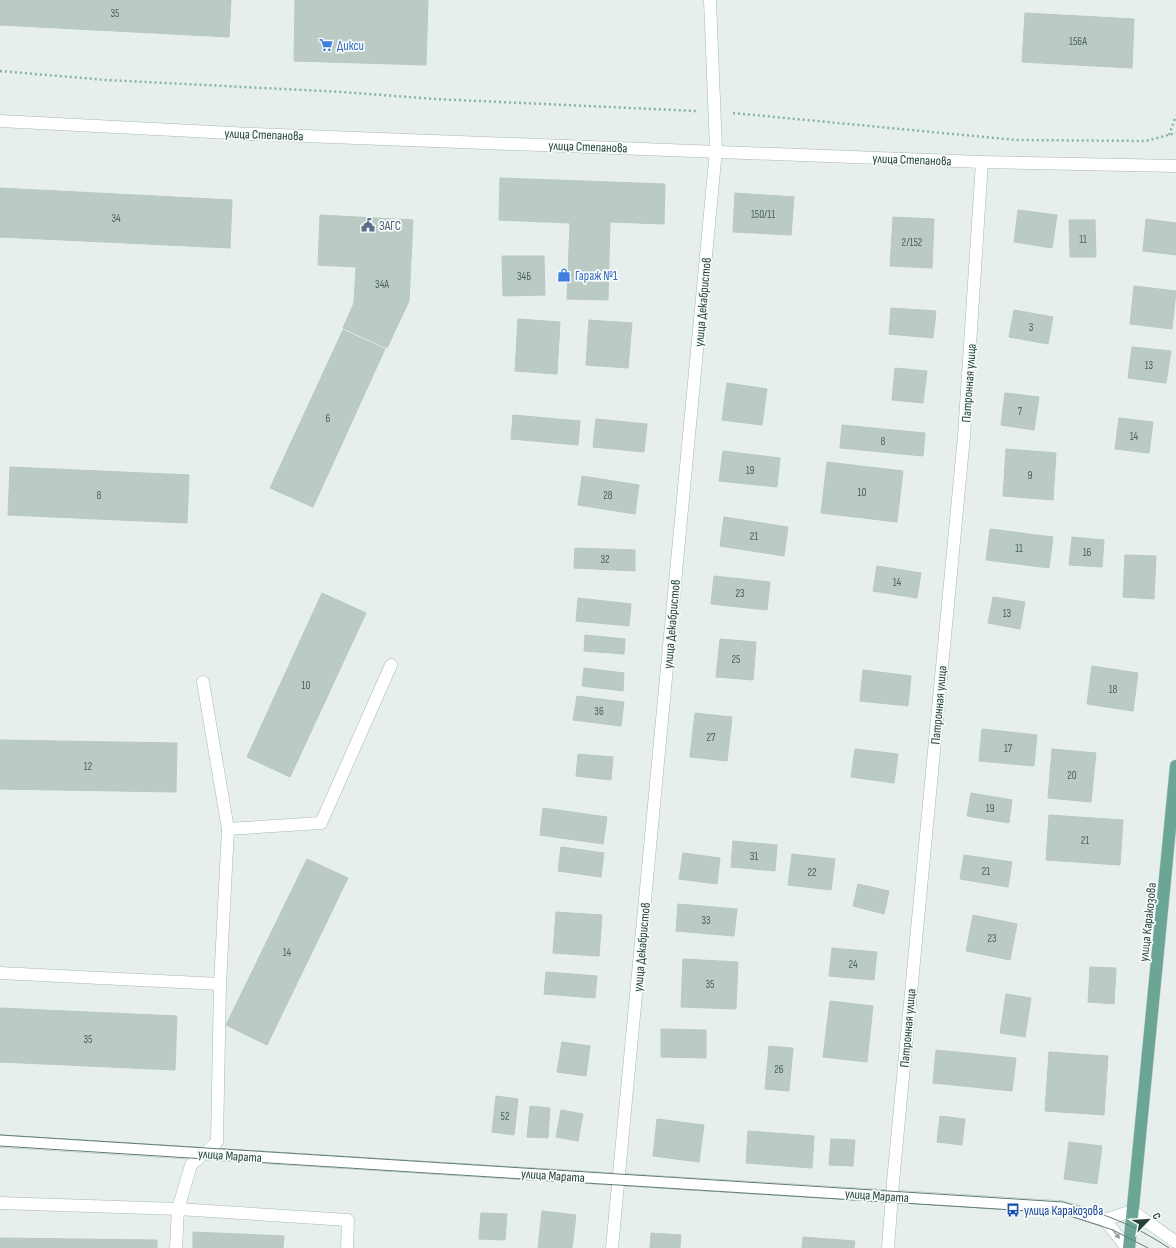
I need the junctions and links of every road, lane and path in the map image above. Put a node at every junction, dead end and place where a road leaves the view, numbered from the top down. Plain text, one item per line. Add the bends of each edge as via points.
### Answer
1 (710, 0) edge
2 (0, 71) edge
3 (715, 112) junction
4 (1176, 116) edge
5 (0, 121) edge
6 (1176, 132) edge
7 (1169, 135) junction
8 (716, 150) junction
9 (982, 162) junction
10 (1176, 166) edge
11 (391, 665) dead end
12 (203, 682) dead end
13 (1176, 766) edge
14 (228, 829) junction
15 (0, 973) edge
16 (220, 984) junction
17 (0, 1141) edge
18 (204, 1153) junction
19 (618, 1179) junction
20 (892, 1196) junction
21 (0, 1204) edge
22 (178, 1209) junction
23 (1132, 1211) junction
24 (1105, 1220) junction
25 (1176, 1242) edge
26 (176, 1248) edge
27 (347, 1248) edge
28 (612, 1248) edge
29 (888, 1248) edge
30 (1128, 1248) edge

1 - 3 street, улица Декабристов
2 - 3 path via 106,80 435,99
3 - 7 path via 1016,140 1146,141
3 - 8 street, улица Декабристов
4 - 7 path
5 - 8 street, улица Степанова via 251,134
6 - 7 path
8 - 9 street, улица Степанова
8 - 19 street, улица Декабристов
9 - 10 street, улица Степанова
9 - 20 street, Патронная улица via 964,436
11 - 14 street via 321,823
12 - 14 street
13 - 23 main road, улица Каракозова
14 - 16 street
15 - 16 street
16 - 18 street via 217,1142
17 - 18 street, улица Марата
18 - 19 street, улица Марата
18 - 22 street via 191,1165
19 - 20 street, улица Марата
19 - 28 street, улица Декабристов
20 - 24 street, улица Марата via 1062,1207
20 - 29 street, Патронная улица
21 - 22 street
22 - 26 street
22 - 27 street via 348,1220
23 - 24 street
23 - 25 street
23 - 30 main road, улица Каракозова
24 -> 30 street

